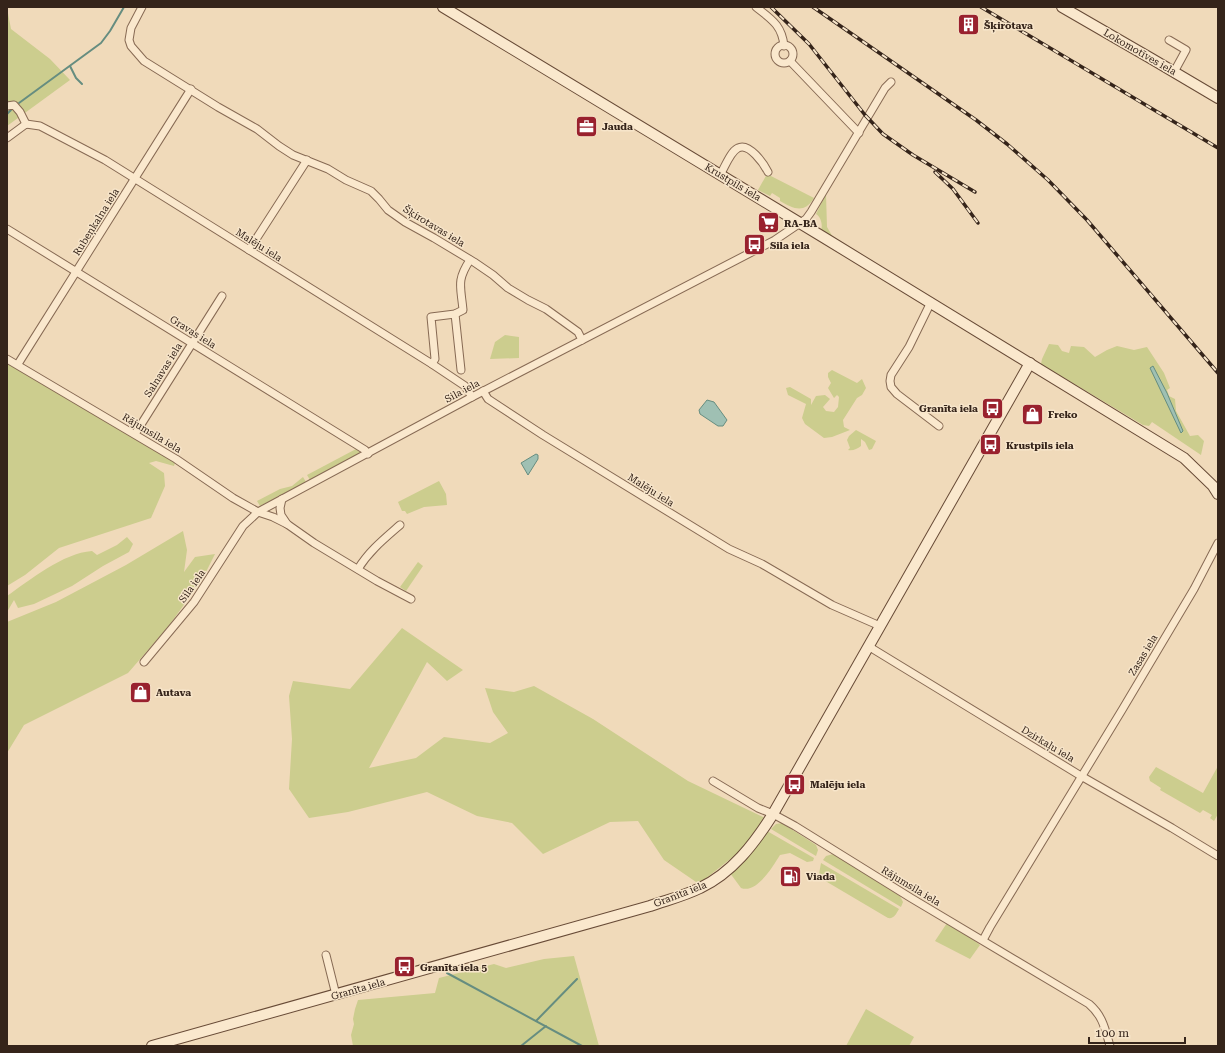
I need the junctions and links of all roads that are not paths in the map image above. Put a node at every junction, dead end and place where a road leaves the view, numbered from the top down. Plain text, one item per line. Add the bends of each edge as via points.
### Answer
1 (142, 7) edge
2 (443, 7) edge
3 (756, 7) edge
4 (1062, 7) edge
5 (1169, 40) dead end
6 (784, 46) junction
7 (790, 61) junction
8 (1174, 72) junction
9 (891, 82) dead end
10 (191, 89) junction
11 (1218, 98) edge
12 (7, 106) edge
13 (26, 124) junction
14 (859, 133) junction
15 (7, 138) edge
16 (307, 160) junction
17 (768, 172) dead end
18 (720, 175) junction
19 (134, 179) junction
20 (800, 224) junction
21 (7, 229) edge
22 (249, 250) junction
23 (470, 260) junction
24 (76, 272) junction
25 (222, 296) dead end
26 (931, 302) junction
27 (455, 314) junction
28 (582, 340) junction
29 (192, 343) junction
30 (7, 359) edge
31 (1030, 363) junction
32 (18, 364) junction
33 (432, 364) junction
34 (461, 370) dead end
35 (483, 391) junction
36 (472, 397) junction
37 (939, 426) dead end
38 (135, 434) junction
39 (368, 454) junction
40 (1218, 494) edge
41 (282, 499) junction
42 (258, 512) junction
43 (287, 524) junction
44 (400, 525) dead end
45 (1218, 543) edge
46 (358, 569) junction
47 (411, 599) dead end
48 (880, 626) junction
49 (868, 646) junction
50 (144, 662) dead end
51 (1081, 776) junction
52 (713, 781) dead end
53 (773, 814) junction
54 (1218, 856) edge
55 (983, 940) junction
56 (326, 954) dead end
57 (336, 995) junction
58 (155, 1046) edge
59 (1110, 1046) edge

1 - 10 street, Šķirotavas iela via 131,28 131,46 144,61
2 - 18 main road, Krustpils iela
3 - 6 street via 773,21 781,32
4 - 8 main road, Lokomotīves iela
5 - 8 street via 1186,50
6 - 7 street via 792,50 793,56
6 - 7 street via 778,48 776,57 784,63
7 - 14 street
8 - 11 main road, Lokomotīves iela
9 - 14 street, Sila iela
10 - 16 street, Šķirotavas iela via 257,129 293,155
10 - 19 street, Rubeņkalna iela
12 - 13 street via 14,105
13 - 15 street
13 - 19 street, Malēju iela via 40,126 105,160
14 - 20 street, Sila iela via 812,212
16 - 22 street
16 - 23 street, Šķirotavas iela via 371,191 388,210 404,222
17 - 18 street via 760,159 742,147 737,148
18 - 20 main road, Krustpils iela
19 - 22 street, Malēju iela
19 - 24 street, Rubeņkalna iela
20 - 26 main road, Krustpils iela
20 - 28 street, Sila iela via 775,240
21 - 24 street, Gravas iela
22 - 33 street, Malēju iela
23 - 27 street via 460,280 463,310
23 - 28 street, Šķirotavas iela via 508,288 546,309 578,332
24 - 29 street, Gravas iela
24 - 32 street, Rubeņkalna iela
25 - 29 street, Salnavas iela
26 - 31 main road, Krustpils iela
26 - 37 street via 909,347 891,374 890,381 891,387 898,394
27 - 33 street via 431,317 435,359
27 - 34 street
28 - 35 street, Sila iela
29 - 38 street, Salnavas iela
29 - 39 street, Gravas iela
30 - 32 street, Rājumsila iela
31 - 40 main road, Krustpils iela via 1184,458
31 - 48 main road, Granīta iela
32 - 38 street, Rājumsila iela
33 - 36 street, Malēju iela via 465,386
35 - 36 street, Sila iela
35 - 48 street, Malēju iela via 488,399 729,549 762,564 832,605
36 - 39 street, Sila iela
38 - 42 street, Rājumsila iela
39 - 41 street, Sila iela
41 - 42 street, Sila iela
41 - 43 street via 281,515
42 - 43 street, Rājumsila iela
42 - 50 street, Sila iela via 243,526 194,602
43 - 46 street, Rājumsila iela
44 - 46 street via 376,545
45 - 51 street, Zasas iela via 1191,593
46 - 47 street, Rājumsila iela
48 - 49 main road, Granīta iela
49 - 51 street, Dzirkaļu iela
49 - 53 main road, Granīta iela
51 - 54 street, Dzirkaļu iela
51 - 55 street, Zasas iela
52 - 53 street, Rājumsila iela
53 - 55 street, Rājumsila iela
53 - 57 main road, Granīta iela via 742,857 711,882 686,894
55 - 59 street, Rājumsila iela via 1098,1011
56 - 57 street
57 - 58 main road, Granīta iela

